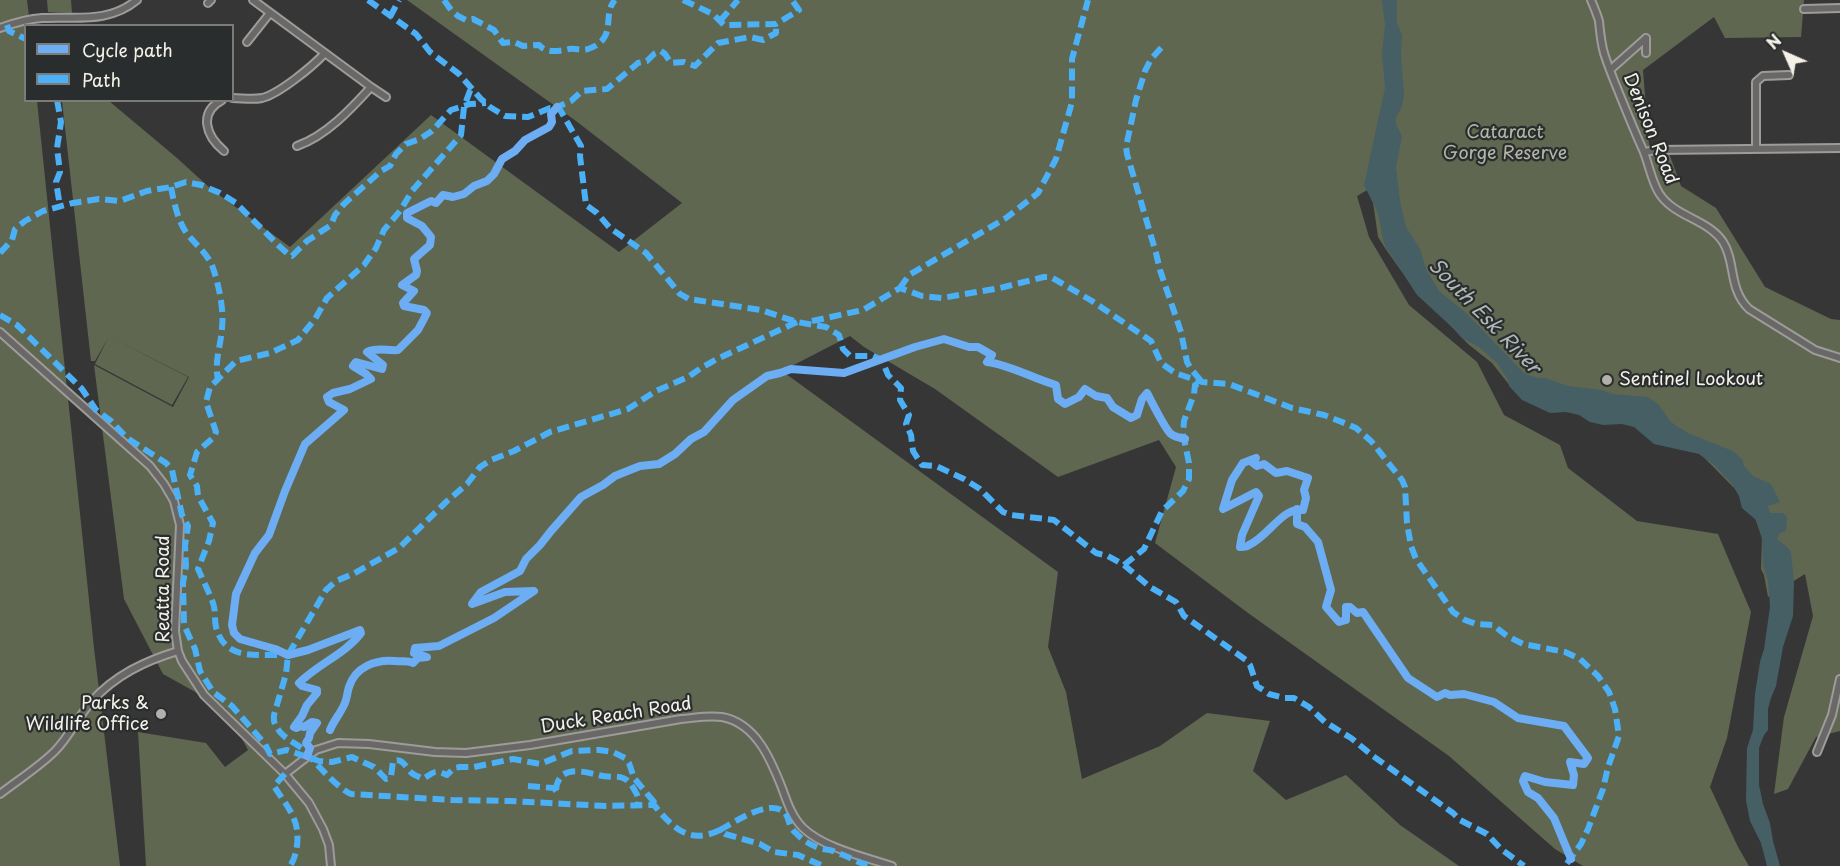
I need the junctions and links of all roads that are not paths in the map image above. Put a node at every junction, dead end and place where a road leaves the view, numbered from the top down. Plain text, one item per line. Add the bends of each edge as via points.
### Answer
1 (137, 0) edge
2 (253, 0) edge
3 (1591, 0) edge
4 (1840, 8) edge
5 (1804, 9) dead end
6 (270, 13) junction
7 (0, 28) edge
8 (247, 42) dead end
9 (325, 53) junction
10 (1646, 53) dead end
11 (1610, 70) junction
12 (1789, 75) dead end
13 (371, 87) junction
14 (386, 97) dead end
15 (234, 98) edge
16 (219, 102) edge
17 (1638, 140) junction
18 (297, 146) dead end
19 (1840, 148) edge
20 (1756, 149) junction
21 (1657, 150) junction
22 (224, 151) dead end
23 (1644, 152) junction
24 (0, 332) edge
25 (1840, 358) edge
26 (178, 651) junction
27 (1840, 679) edge
28 (1817, 752) dead end
29 (285, 774) junction
30 (0, 794) edge
31 (331, 866) edge
32 (892, 866) edge

1 - 7 street via 102,17 28,19
2 - 6 street
3 - 11 street, Denison Road
4 - 5 street
6 - 8 street
6 - 9 street
9 - 13 street
9 - 15 street via 274,93 259,98
10 - 11 street via 1646,38
11 - 17 street, Denison Road
12 - 20 street via 1763,76 1756,82
13 - 14 street
13 - 18 street via 342,117
16 - 22 street via 210,111 207,123 210,136
17 - 21 street
17 - 23 street, Denison Road
19 - 20 street
20 - 21 street
21 - 23 street
23 - 25 street, Denison Road via 1664,200 1712,230 1722,241 1746,306 1808,346
24 - 26 street, Reatta Road via 150,466 174,501 180,525
26 - 29 street, Reatta Road via 204,695
26 - 30 street via 150,659 125,673 92,701 57,750
27 - 28 street via 1832,715
29 - 31 street, Reatta Road via 316,813
29 - 32 street, Duck Reach Road via 316,750 338,743 466,753 681,719 720,717 737,722 761,745 790,810 803,828 821,840

